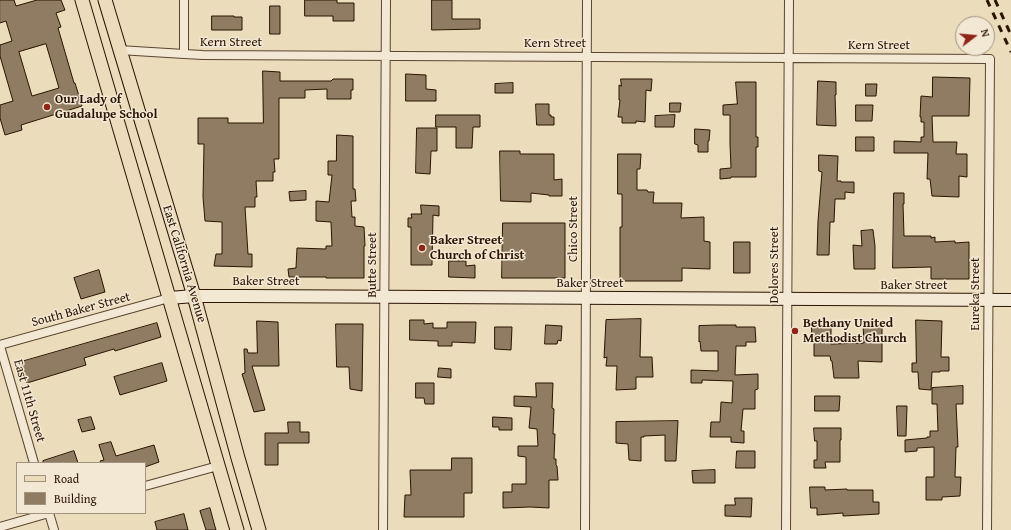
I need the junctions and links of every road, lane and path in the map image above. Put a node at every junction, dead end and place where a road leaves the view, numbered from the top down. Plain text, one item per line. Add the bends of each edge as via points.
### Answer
1 (82, 0) edge
2 (99, 0) edge
3 (105, 0) edge
4 (184, 0) edge
5 (386, 0) edge
6 (587, 0) edge
7 (789, 0) edge
8 (114, 30) junction
9 (119, 50) junction
10 (184, 54) junction
11 (386, 56) junction
12 (587, 57) junction
13 (788, 58) junction
14 (990, 59) joint
15 (194, 296) junction
16 (384, 297) junction
17 (169, 298) junction
18 (586, 298) junction
19 (787, 299) junction
20 (988, 300) junction
21 (1011, 300) edge
22 (0, 346) edge
23 (34, 462) edge
24 (218, 466) junction
25 (146, 486) edge
26 (46, 514) edge
27 (49, 514) edge
28 (0, 527) edge
29 (54, 530) edge
30 (237, 530) edge
31 (259, 530) edge
32 (383, 530) edge
33 (585, 530) edge
34 (786, 530) edge
35 (987, 530) edge

1 - 17 main road, East California Avenue
2 - 8 main road
3 - 8 main road, East California Avenue
4 - 10 street
5 - 11 street, Butte Street
6 - 12 street, Chico Street
7 - 13 street, Dolores Street
8 - 9 main road, East California Avenue
9 - 10 street, Kern Street
9 - 15 main road, East California Avenue
10 - 11 street, Kern Street
11 - 12 street, Kern Street
11 - 16 street, Butte Street
12 - 13 street, Kern Street
12 - 18 street, Chico Street
13 - 14 street, Kern Street
13 - 19 street, Dolores Street
14 - 20 street, Eureka Street
15 - 16 street, Baker Street
15 - 17 street, Baker Street
15 - 31 main road, East California Avenue
16 - 18 street, Baker Street
16 - 32 street, Butte Street
17 - 22 street, South Baker Street
17 - 24 main road, East California Avenue
18 - 19 street, Baker Street
18 - 33 street, Chico Street
19 - 20 street, Baker Street
19 - 34 street, Dolores Street
20 - 21 street, Baker Street
20 - 35 street, Eureka Street
22 - 23 street, East 11th Street
24 - 25 street
24 - 30 main road, East California Avenue
26 - 28 street
27 - 29 street

